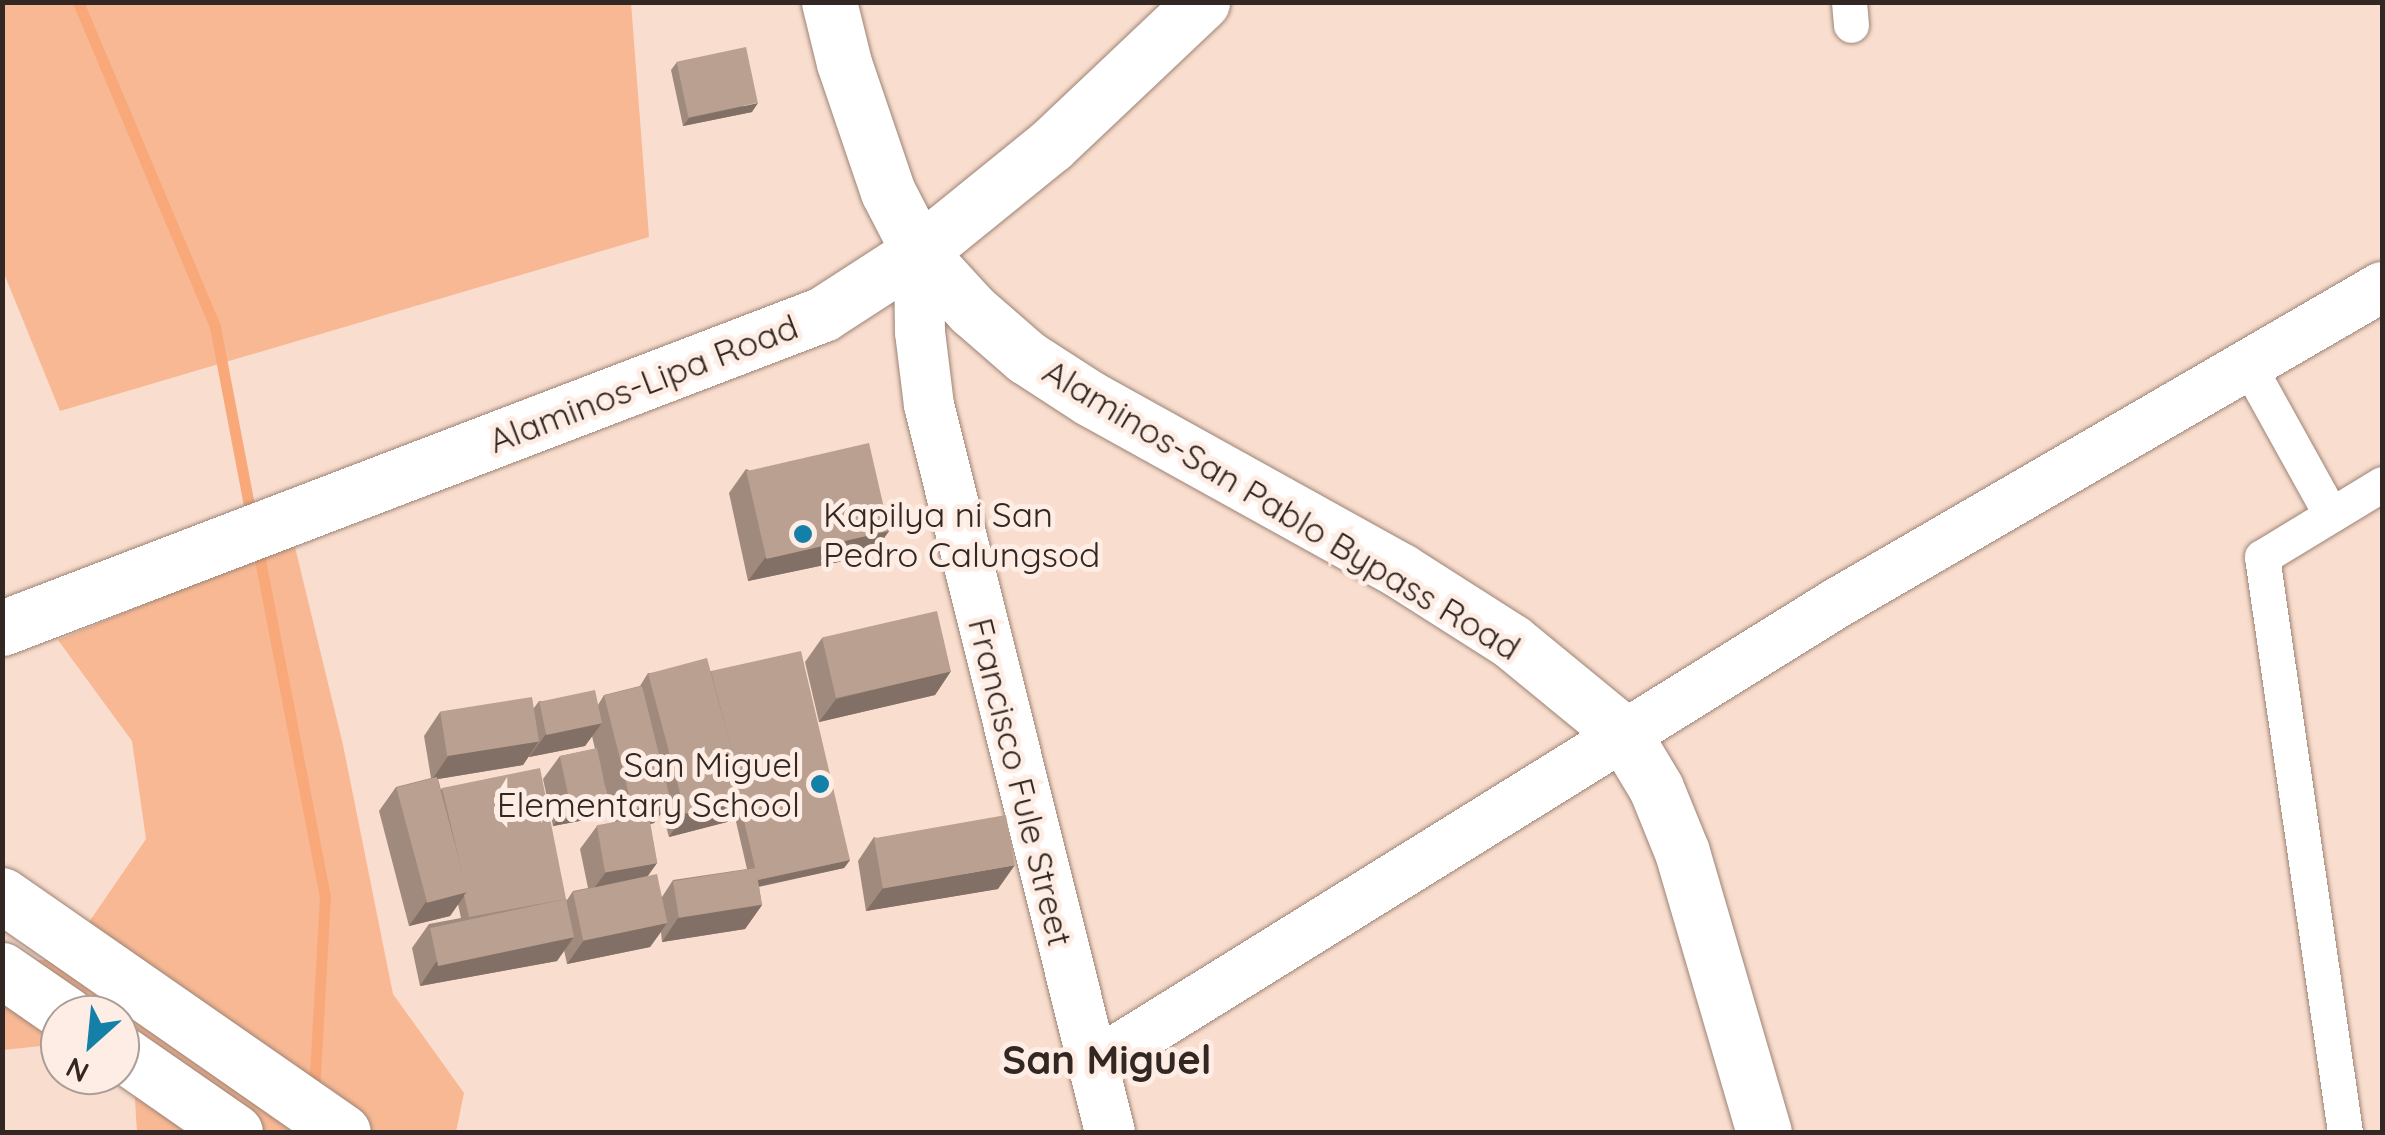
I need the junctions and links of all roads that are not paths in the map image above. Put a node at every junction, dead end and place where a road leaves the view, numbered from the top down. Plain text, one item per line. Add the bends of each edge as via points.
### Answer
1 (829, 2) edge
2 (1202, 2) edge
3 (919, 252) junction
4 (2382, 287) edge
5 (2248, 365) junction
6 (2382, 484) edge
7 (2331, 515) junction
8 (7, 627) edge
9 (1623, 734) junction
10 (2, 894) edge
11 (2, 970) edge
12 (40, 996) edge
13 (1093, 1064) junction
14 (140, 1066) edge
15 (235, 1132) edge
16 (343, 1132) edge
17 (1110, 1132) edge
18 (1764, 1132) edge
19 (2345, 1132) edge

1 - 3 main road, Alaminos-San Pablo Bypass Road via 881,174
2 - 3 main road, Alaminos-Lipa Road via 1050,145
3 - 8 main road, Alaminos-Lipa Road via 824,314
3 - 9 main road, Alaminos-San Pablo Bypass Road via 1026,357 1166,444 1401,571 1511,641
3 - 13 street, Francisco Fule Street via 929,404
4 - 5 street
5 - 7 street
5 - 9 street
6 - 7 street
7 - 19 street via 2262,557
9 - 13 street
9 - 18 main road, Alaminos-San Pablo Bypass Road via 1656,788 1682,852
10 - 16 main road
11 - 12 main road
13 - 17 street, Francisco Fule Street
14 - 15 main road

